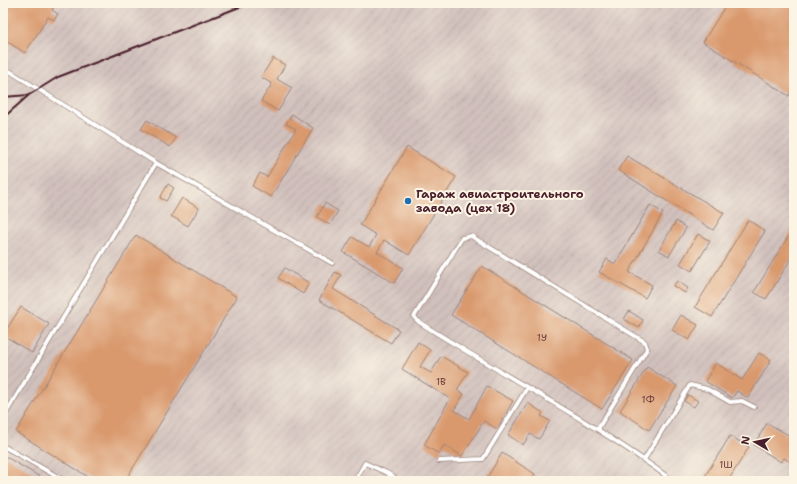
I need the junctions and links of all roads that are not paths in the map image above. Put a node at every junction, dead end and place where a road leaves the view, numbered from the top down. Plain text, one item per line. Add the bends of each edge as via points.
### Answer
1 (3, 67) edge
2 (156, 164) junction
3 (332, 263) dead end
4 (527, 388) junction
5 (754, 407) dead end
6 (3, 418) edge
7 (599, 430) junction
8 (3, 446) edge
9 (644, 460) junction
10 (439, 461) dead end
11 (65, 481) edge
12 (355, 481) edge
13 (400, 481) edge
14 (674, 481) edge

1 - 2 lane
2 - 3 lane
2 - 6 lane
4 - 7 lane
4 - 7 lane via 469,354 414,317 462,238 471,236 645,342 647,349
4 - 10 lane via 483,459
5 - 9 lane via 742,401 730,402 707,389 690,385
7 - 9 lane
8 - 11 lane
9 - 14 lane
12 - 13 lane via 365,463

